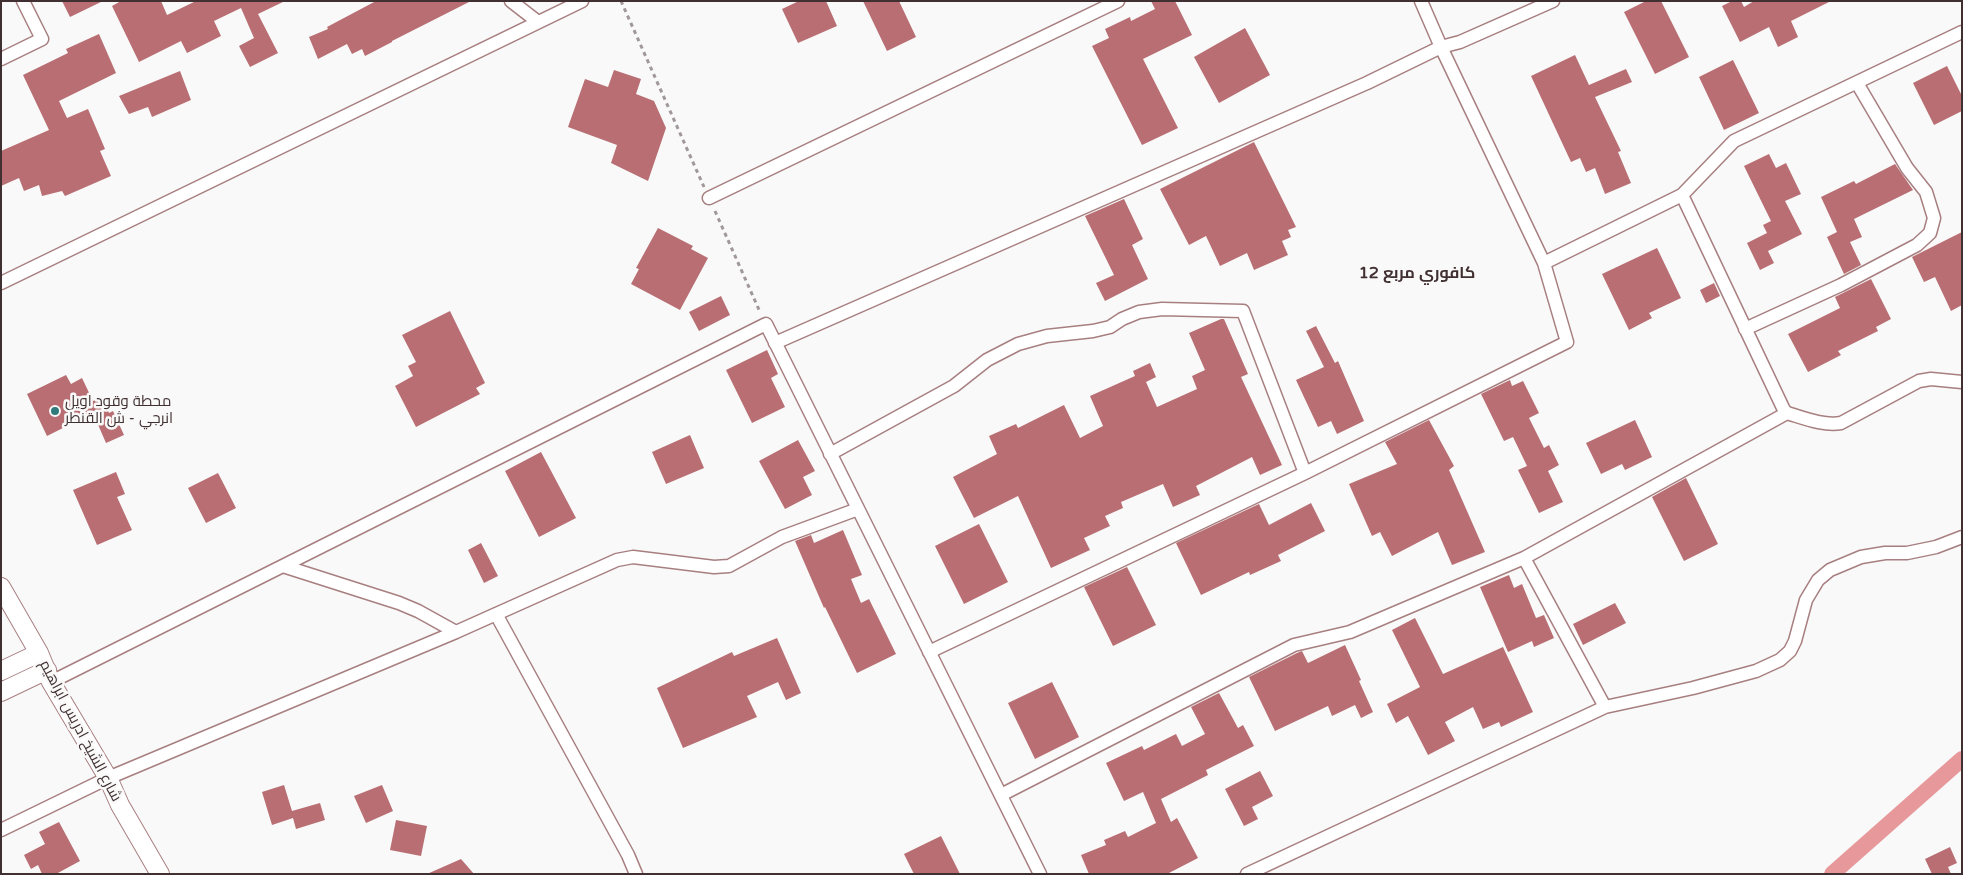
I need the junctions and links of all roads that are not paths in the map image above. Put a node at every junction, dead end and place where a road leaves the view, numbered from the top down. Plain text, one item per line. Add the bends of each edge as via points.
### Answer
1 (23, 1) edge
2 (511, 1) edge
3 (582, 1) edge
4 (1118, 1) edge
5 (1422, 1) edge
6 (1553, 1) edge
7 (538, 22) junction
8 (1962, 32) edge
9 (1441, 47) junction
10 (1, 60) edge
11 (1857, 83) junction
12 (1682, 195) junction
13 (709, 198) road end
14 (1544, 262) junction
15 (1, 283) edge
16 (1745, 329) junction
17 (775, 343) junction
18 (1962, 382) edge
19 (1787, 413) junction
20 (830, 454) junction
21 (1305, 473) junction
22 (858, 509) junction
23 (1962, 537) edge
24 (1524, 558) junction
25 (283, 566) junction
26 (1, 587) edge
27 (496, 614) junction
28 (456, 632) junction
29 (930, 652) junction
30 (39, 653) junction
31 (1, 671) edge
32 (49, 676) junction
33 (1, 692) edge
34 (1605, 707) junction
35 (108, 778) junction
36 (1001, 795) junction
37 (1, 830) edge
38 (160, 874) edge
39 (636, 874) edge
40 (1040, 874) edge
41 (1247, 874) edge

1 - 10 street via 42,39
2 - 7 street
3 - 7 street
4 - 13 street
5 - 9 street
6 - 9 street via 1460,42
7 - 15 street
8 - 11 street
9 - 14 street
9 - 17 street via 1358,87
11 - 12 street via 1734,141
11 - 16 street via 1907,168 1926,192 1934,218 1930,233 1909,250
12 - 14 street
12 - 16 street
14 - 21 street via 1567,342
16 - 19 street
17 - 20 street
17 - 25 street via 766,324
18 - 19 street via 1931,379 1919,382 1833,424
19 - 24 street
20 - 21 street via 954,386 987,360 1018,344 1047,336 1110,327 1139,312 1162,309 1243,311
20 - 22 street
21 - 29 street
22 - 27 street via 782,537 729,566 633,557 617,560
22 - 29 street
23 - 34 street via 1936,547 1861,557 1830,570 1818,580 1806,600 1795,641 1780,660 1756,671 1693,688
24 - 34 street
24 - 36 street via 1350,632 1294,645
25 - 28 street via 418,610
25 - 32 street
26 - 30 street, شارع الشيخ ادريس ابراهيم
27 - 28 street
27 - 39 street
28 - 35 street
29 - 36 street
30 - 31 street
30 - 32 street, شارع الشيخ ادريس ابراهيم
32 - 33 street
32 - 35 street, شارع الشيخ ادريس ابراهيم
34 - 41 street
35 - 37 street
35 - 38 street, شارع الشيخ ادريس ابراهيم
36 - 40 street

